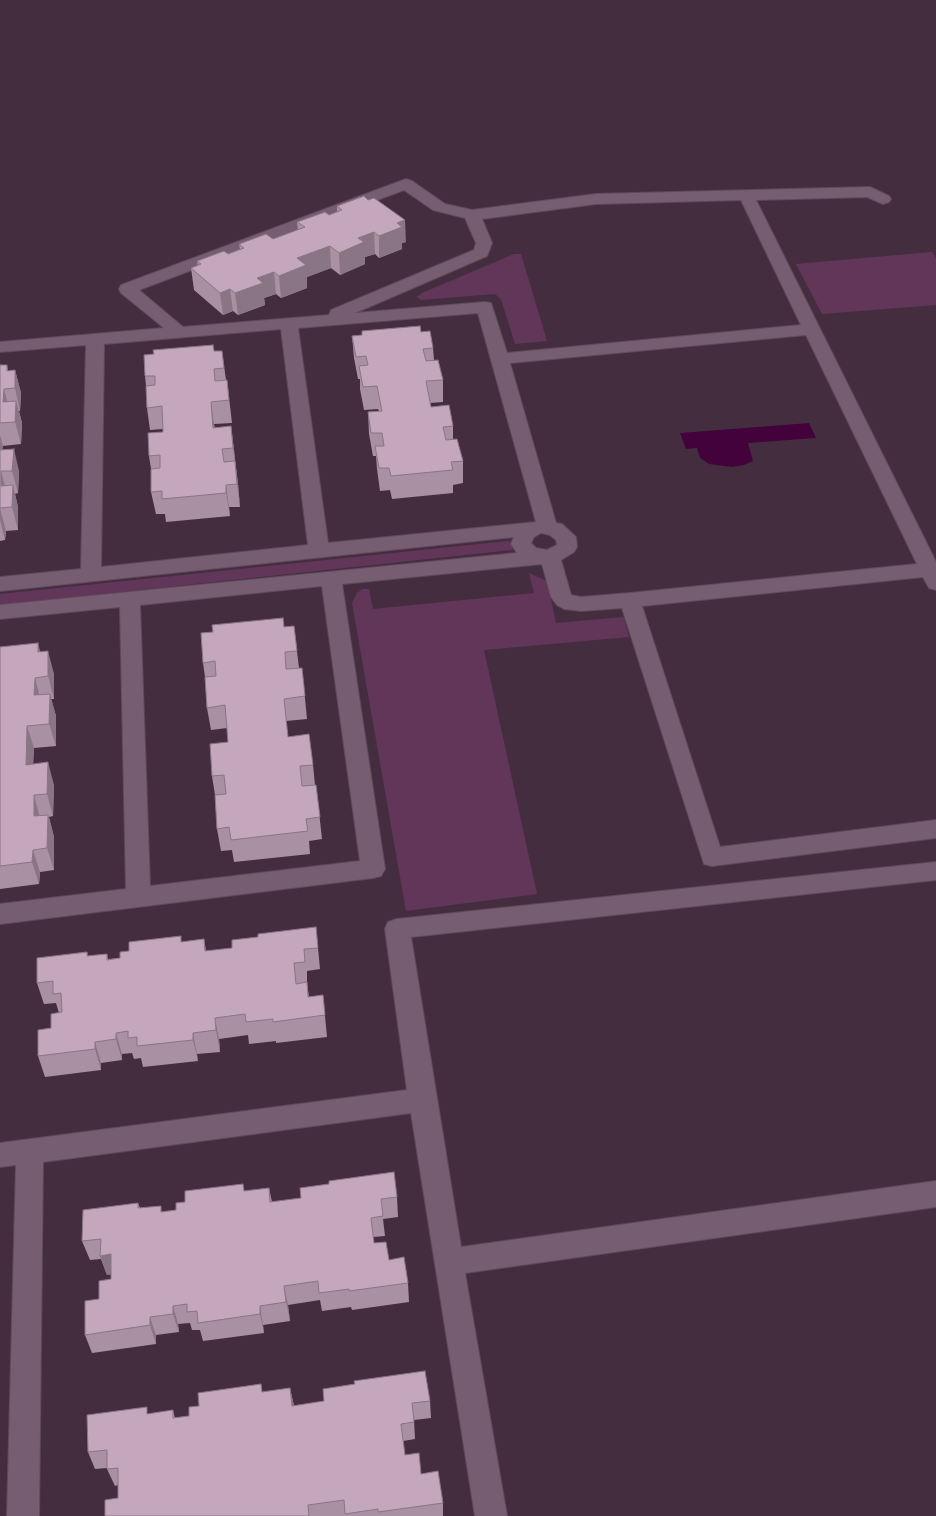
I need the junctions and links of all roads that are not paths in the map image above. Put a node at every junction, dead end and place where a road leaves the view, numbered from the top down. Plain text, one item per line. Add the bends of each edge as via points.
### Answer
1 (746, 195) junction
2 (883, 199) dead end
3 (472, 215) junction
4 (320, 321) junction
5 (289, 323) junction
6 (813, 329) junction
7 (179, 332) junction
8 (95, 339) junction
9 (0, 347) edge
10 (499, 359) junction
11 (542, 528) junction
12 (319, 550) junction
13 (546, 557) junction
14 (91, 574) junction
15 (932, 576) edge
16 (330, 578) junction
17 (0, 584) edge
18 (130, 599) junction
19 (630, 600) junction
20 (0, 612) edge
21 (936, 829) edge
22 (936, 871) edge
23 (138, 897) junction
24 (0, 914) edge
25 (422, 1100) junction
26 (30, 1151) junction
27 (0, 1155) edge
28 (936, 1194) edge
29 (449, 1262) junction
30 (23, 1516) edge
31 (491, 1516) edge

1 - 2 lane via 870,192
1 - 3 lane via 596,199
1 - 6 lane
3 - 4 lane via 484,243 481,253
3 - 7 lane via 439,207 406,184 127,289
4 - 5 lane
4 - 10 lane via 485,308
5 - 7 lane
5 - 12 lane
6 - 10 lane
6 - 15 lane
7 - 8 lane
8 - 9 lane
8 - 14 lane
10 - 11 lane
11 - 12 lane
11 - 13 lane via 524,534 521,544 528,552
11 - 13 lane via 561,532 567,542 563,551
12 - 14 lane
13 - 16 lane
13 - 19 lane via 561,597 571,604
14 - 17 lane
15 - 19 lane
16 - 18 lane
16 - 23 lane via 373,869
18 - 20 lane
18 - 23 lane
19 - 21 lane via 712,857
22 - 25 lane via 397,929
23 - 24 lane
25 - 26 lane
25 - 29 lane
26 - 27 lane
26 - 30 lane
28 - 29 lane
29 - 31 lane

